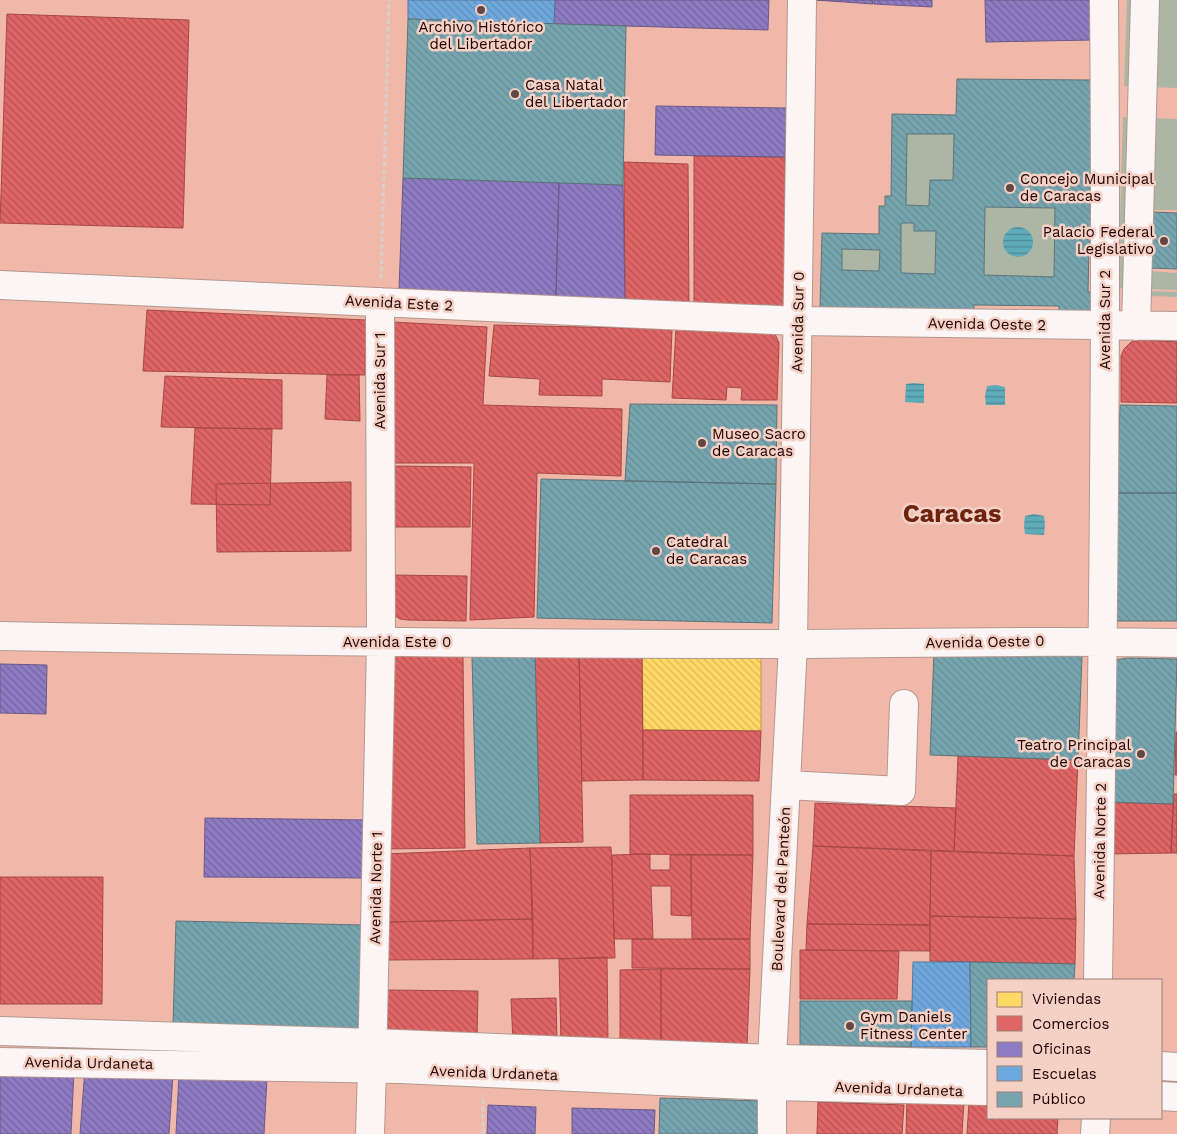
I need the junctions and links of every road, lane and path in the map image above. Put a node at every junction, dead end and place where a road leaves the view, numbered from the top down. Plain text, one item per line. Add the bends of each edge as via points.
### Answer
1 (390, 0) edge
2 (802, 0) edge
3 (1104, 0) edge
4 (1144, 0) edge
5 (0, 285) edge
6 (380, 302) junction
7 (798, 321) junction
8 (1105, 326) junction
9 (1136, 326) junction
10 (1177, 326) edge
11 (1094, 635) junction
12 (0, 636) edge
13 (380, 642) junction
14 (1177, 643) edge
15 (793, 644) junction
16 (904, 704) dead end
17 (786, 785) junction
18 (1098, 979) edge
19 (0, 1031) edge
20 (373, 1056) junction
21 (772, 1059) junction
22 (0, 1062) edge
23 (987, 1064) edge
24 (1162, 1066) edge
25 (1177, 1067) edge
26 (483, 1072) junction
27 (772, 1086) junction
28 (987, 1091) edge
29 (1162, 1096) edge
30 (1177, 1097) edge
31 (1096, 1119) edge
32 (370, 1134) edge
33 (483, 1134) edge
34 (772, 1134) edge
35 (1095, 1134) edge

1 - 6 path
2 - 7 street, Avenida Sur 0
3 - 8 street, Avenida Sur 2
4 - 9 street
5 - 6 street, Avenida Este 2
6 - 7 street, Avenida Este 2
6 - 13 street, Avenida Sur 1
7 - 8 street, Avenida Oeste 2
7 - 15 street, Avenida Sur 0
8 - 9 street, Avenida Oeste 2
8 - 11 street, Avenida Sur 2
9 - 10 street, Avenida Oeste 2
11 - 14 street, Avenida Oeste 0
11 - 15 street, Avenida Oeste 0
11 - 18 street, Avenida Norte 2
12 - 13 street, Avenida Este 0
13 - 15 street, Avenida Este 0
13 - 20 street, Avenida Norte 1
15 - 17 street, Boulevard del Panteón
16 - 17 street via 902,791
17 - 21 street, Boulevard del Panteón
19 - 20 street, Avenida Urdaneta
20 - 21 street, Avenida Urdaneta
20 - 22 street, Avenida Urdaneta
20 - 26 street, Avenida Urdaneta
20 - 32 street, Avenida Norte 1
21 - 23 street, Avenida Urdaneta
21 - 27 street, Boulevard del Panteón
24 - 25 street
26 - 27 street, Avenida Urdaneta
26 - 33 path
27 - 28 street, Avenida Urdaneta
27 - 34 street, Boulevard del Panteón
29 - 30 street
31 - 35 street

